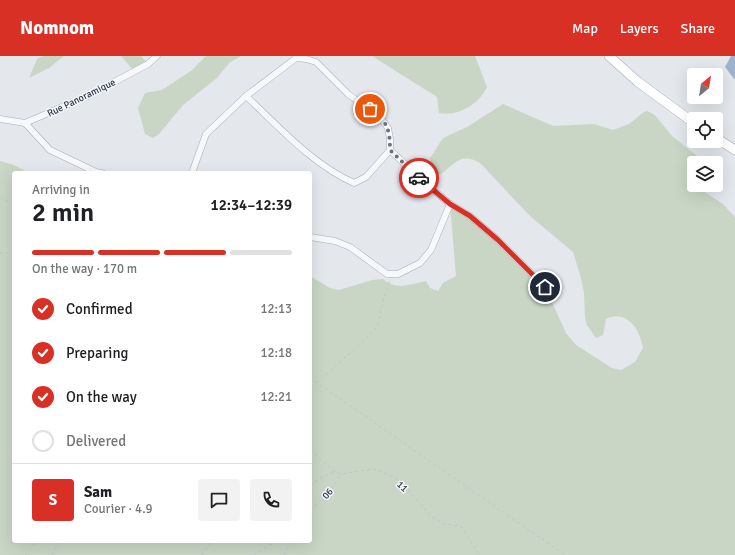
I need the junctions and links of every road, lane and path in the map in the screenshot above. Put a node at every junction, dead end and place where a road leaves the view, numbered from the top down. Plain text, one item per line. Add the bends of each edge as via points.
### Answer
1 (157, 56) edge
2 (609, 56) edge
3 (246, 96) junction
4 (687, 118) edge
5 (0, 119) edge
6 (25, 123) junction
7 (723, 142) edge
8 (390, 150) junction
9 (735, 150) edge
10 (94, 171) edge
11 (193, 171) edge
12 (0, 198) edge
13 (12, 203) edge
14 (450, 204) junction
15 (312, 237) edge
16 (0, 253) edge
17 (12, 253) edge
18 (390, 274) junction
19 (545, 287) dead end
20 (312, 379) edge
21 (316, 382) junction
22 (312, 452) edge
23 (334, 471) junction
24 (341, 474) junction
25 (312, 485) edge
26 (312, 508) edge
27 (36, 543) edge
28 (59, 543) edge
29 (210, 543) edge
30 (273, 543) edge
31 (290, 543) edge
32 (25, 555) edge
33 (52, 555) edge
34 (202, 555) edge
35 (254, 555) edge
36 (284, 555) edge
37 (479, 555) edge
38 (565, 555) edge

1 - 6 street, Rue Panoramique via 148,64 88,96
2 - 4 main road via 638,82
3 - 8 street via 316,161 354,183 366,177
3 - 8 street via 296,58 311,60 348,94 380,117 388,128
3 - 11 street via 206,134
5 - 6 street
6 - 10 street via 50,150
7 - 9 main road
8 - 14 street
12 - 13 path
14 - 18 street via 431,250 420,263 398,274
14 - 19 street via 470,216 498,240
15 - 18 street via 336,241 350,247
16 - 17 path
18 - 21 path via 374,331
20 - 21 path
21 - 38 path
22 - 23 path
23 - 24 path
23 - 25 path
24 - 26 path, 06 via 329,493
24 - 37 path, 11 via 373,468 397,479 432,517 444,524 460,526
27 - 32 path
28 - 33 path
29 - 34 path
30 - 35 path
31 - 36 path

